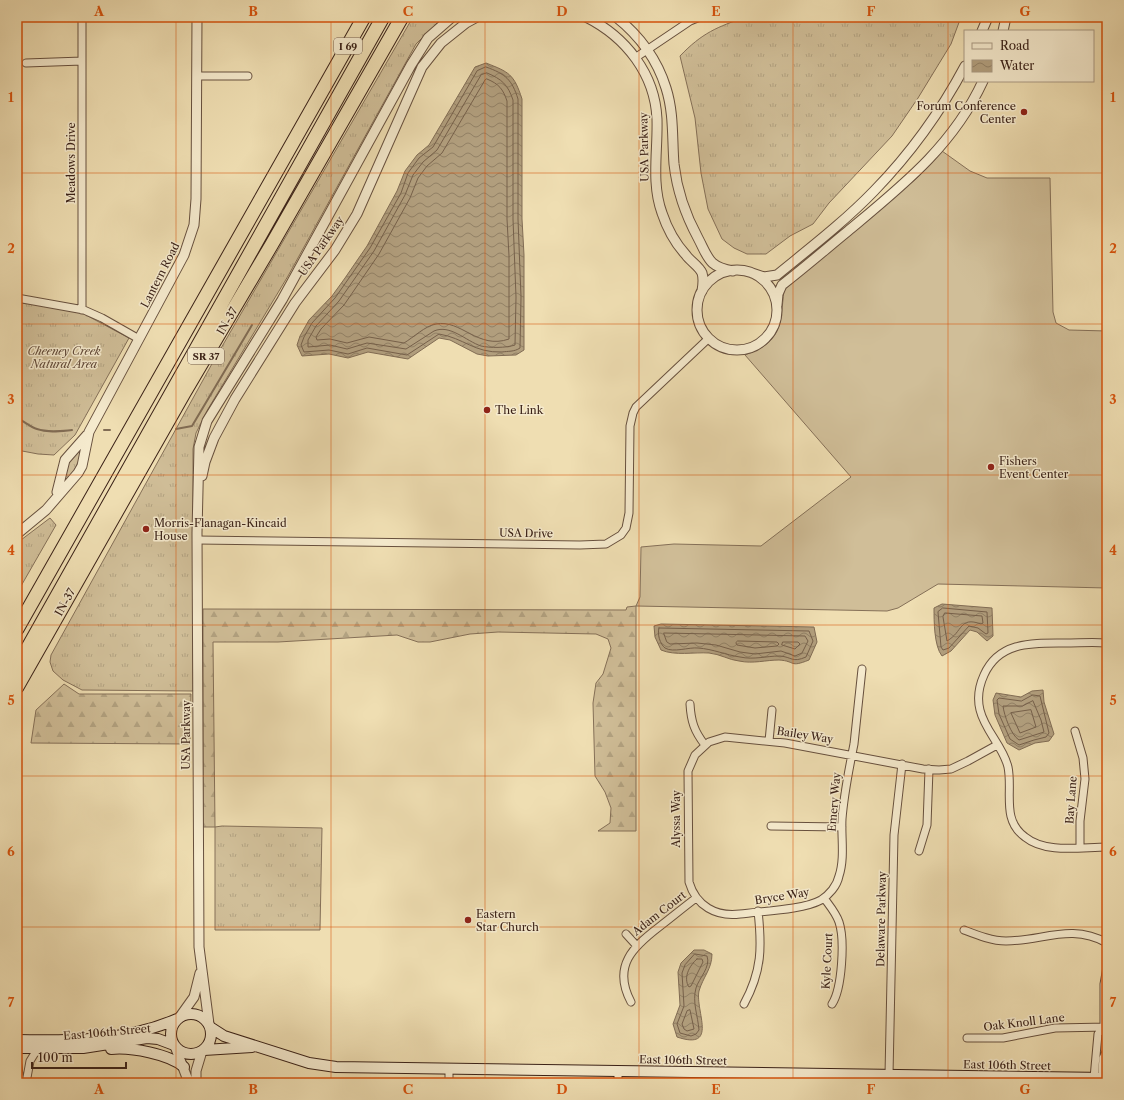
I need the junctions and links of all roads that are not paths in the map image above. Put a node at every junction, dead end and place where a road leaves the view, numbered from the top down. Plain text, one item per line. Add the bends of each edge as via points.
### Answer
1 (82, 17) edge
2 (197, 17) edge
3 (360, 17) edge
4 (364, 17) edge
5 (383, 17) edge
6 (402, 17) edge
7 (452, 17) edge
8 (477, 17) edge
9 (586, 17) edge
10 (616, 17) edge
11 (700, 17) edge
12 (988, 17) edge
13 (1006, 17) edge
14 (982, 30) edge
15 (1002, 30) edge
16 (648, 50) junction
17 (636, 58) junction
18 (82, 60) junction
19 (26, 63) dead end
20 (964, 68) edge
21 (331, 75) junction
22 (197, 76) junction
23 (248, 76) dead end
24 (982, 82) edge
25 (733, 271) junction
26 (752, 273) junction
27 (702, 291) junction
28 (17, 298) edge
29 (777, 305) junction
30 (82, 310) junction
31 (709, 338) junction
32 (139, 339) junction
33 (89, 432) junction
34 (56, 496) junction
35 (198, 499) junction
36 (17, 534) edge
37 (197, 540) junction
38 (17, 629) edge
39 (1107, 643) edge
40 (17, 667) edge
41 (862, 669) dead end
42 (17, 687) edge
43 (690, 704) dead end
44 (772, 710) dead end
45 (1075, 731) dead end
46 (769, 741) junction
47 (705, 745) junction
48 (997, 745) junction
49 (852, 754) junction
50 (902, 764) junction
51 (929, 770) junction
52 (771, 826) dead end
53 (842, 827) junction
54 (1080, 847) junction
55 (1107, 847) edge
56 (919, 851) dead end
57 (842, 852) joint
58 (696, 898) junction
59 (824, 898) junction
60 (758, 911) junction
61 (964, 930) dead end
62 (626, 934) dead end
63 (1107, 943) edge
64 (636, 946) junction
65 (1107, 967) edge
66 (200, 970) junction
67 (631, 1002) dead end
68 (744, 1004) dead end
69 (832, 1004) dead end
70 (178, 1019) junction
71 (209, 1026) junction
72 (1106, 1029) edge
73 (967, 1038) dead end
74 (17, 1040) edge
75 (175, 1047) junction
76 (262, 1047) junction
77 (17, 1048) edge
78 (38, 1048) junction
79 (83, 1048) junction
80 (1107, 1050) edge
81 (203, 1051) junction
82 (17, 1058) edge
83 (184, 1068) junction
84 (449, 1068) junction
85 (618, 1071) junction
86 (889, 1075) junction
87 (1101, 1079) edge
88 (944, 1080) edge
89 (20, 1083) edge
90 (26, 1083) edge
91 (189, 1083) edge
92 (196, 1083) edge
93 (449, 1083) edge
94 (618, 1083) edge

1 - 18 street, Meadows Drive
2 - 22 street, Lantern Road
3 - 21 highway
4 - 21 highway, I 69
5 - 40 highway, I 69
6 - 42 highway, IN-37 / SR 37
7 - 35 street, USA Parkway via 434,32 414,60 282,300 210,414 199,447
8 - 35 street, USA Parkway via 441,43 422,67 350,227 295,303 218,429 204,462
9 - 17 street, USA Parkway via 615,35
10 - 16 street via 630,28
11 - 16 street
12 - 14 street
13 - 15 street
16 - 17 street
16 - 25 street via 662,75 669,100 675,172 683,208 709,259 717,267
17 - 27 street, USA Parkway via 649,83 655,104 655,174 662,213 674,240 702,274
18 - 19 street
18 - 30 street, Meadows Drive
20 - 26 street via 914,144 873,192 844,220 777,275 764,277
21 - 38 highway, I 69
22 - 23 street
22 - 32 street, Lantern Road via 194,225 184,255
24 - 29 street via 964,115 929,160 893,194 782,285
25 - 26 street
25 - 27 street via 715,277
26 - 29 street via 771,288
27 - 31 street, USA Parkway via 698,303 698,316
28 - 30 street
29 - 31 street via 774,326 766,338 755,346 734,350 720,346
30 - 32 street
31 - 37 street, USA Drive via 650,393 633,413 630,426 629,519 621,535 606,544
32 - 33 street, Lantern Road
33 - 34 street, Lantern Road via 65,460
33 - 34 street, Lantern Road via 80,469
34 - 36 street, Lantern Road via 42,513
35 - 37 street, USA Parkway
37 - 66 street, USA Parkway
39 - 48 street via 1030,643 1012,647 996,658 986,670 978,695 982,718
41 - 49 street, Emery Way
43 - 47 street via 691,721
44 - 46 street
45 - 54 street, Bay Lane via 1083,758 1085,779
46 - 47 street, Bailey Way via 725,737 717,738
46 - 49 street, Bailey Way
47 - 58 street, Alyssa Way via 695,755 688,771 689,882
48 - 51 street, Bailey Way via 951,769
48 - 54 street via 1008,767 1009,809 1018,832 1039,845
49 - 50 street, Bailey Way
49 - 53 street, Emery Way via 844,794
50 - 51 street, Bailey Way
50 - 86 street, Delaware Parkway via 894,835
51 - 56 street via 927,825
52 - 53 street
53 - 57 street, Emery Way
54 - 55 street
57 - 59 street, Bryce Way via 839,877 832,891
58 - 60 street, Bryce Way via 715,912 730,914
58 - 64 street, Adam Court
59 - 60 street, Bryce Way via 805,906
59 - 69 street, Kyle Court via 836,916 840,928 840,985
60 - 68 street via 761,957 755,980
61 - 63 street via 1006,941 1076,933 1093,936
62 - 64 street, Adam Court
64 - 67 street, Adam Court via 630,953 625,967 624,982
65 - 72 street via 1104,984
66 - 70 street, USA Parkway via 194,997
66 - 71 street, USA Parkway
70 - 71 main road via 195,1014 202,1017
70 - 74 main road, East 106th Street via 158,1028 100,1039
70 - 75 main road via 171,1032
71 - 76 main road, East 106th Street via 224,1036
71 - 81 main road via 210,1041
72 - 73 street, Oak Knoll Lane via 1055,1028 1003,1038
72 - 87 street via 1098,1034
75 - 79 main road, East 106th Street via 154,1038 142,1038
75 - 81 main road via 189,1055
75 - 83 street
76 - 81 main road, East 106th Street
76 - 84 main road, East 106th Street via 327,1067
77 - 78 main road, East 106th Street
78 - 79 main road, East 106th Street
78 - 90 street via 30,1061
79 - 83 main road via 94,1052 117,1048 139,1051 174,1060
80 - 87 street via 1103,1058
81 - 92 street via 196,1071
82 - 89 street
83 - 91 street
84 - 85 main road, East 106th Street
84 - 93 street
85 - 86 main road, East 106th Street
85 - 94 street
86 - 88 main road, East 106th Street
87 - 88 main road, East 106th Street

